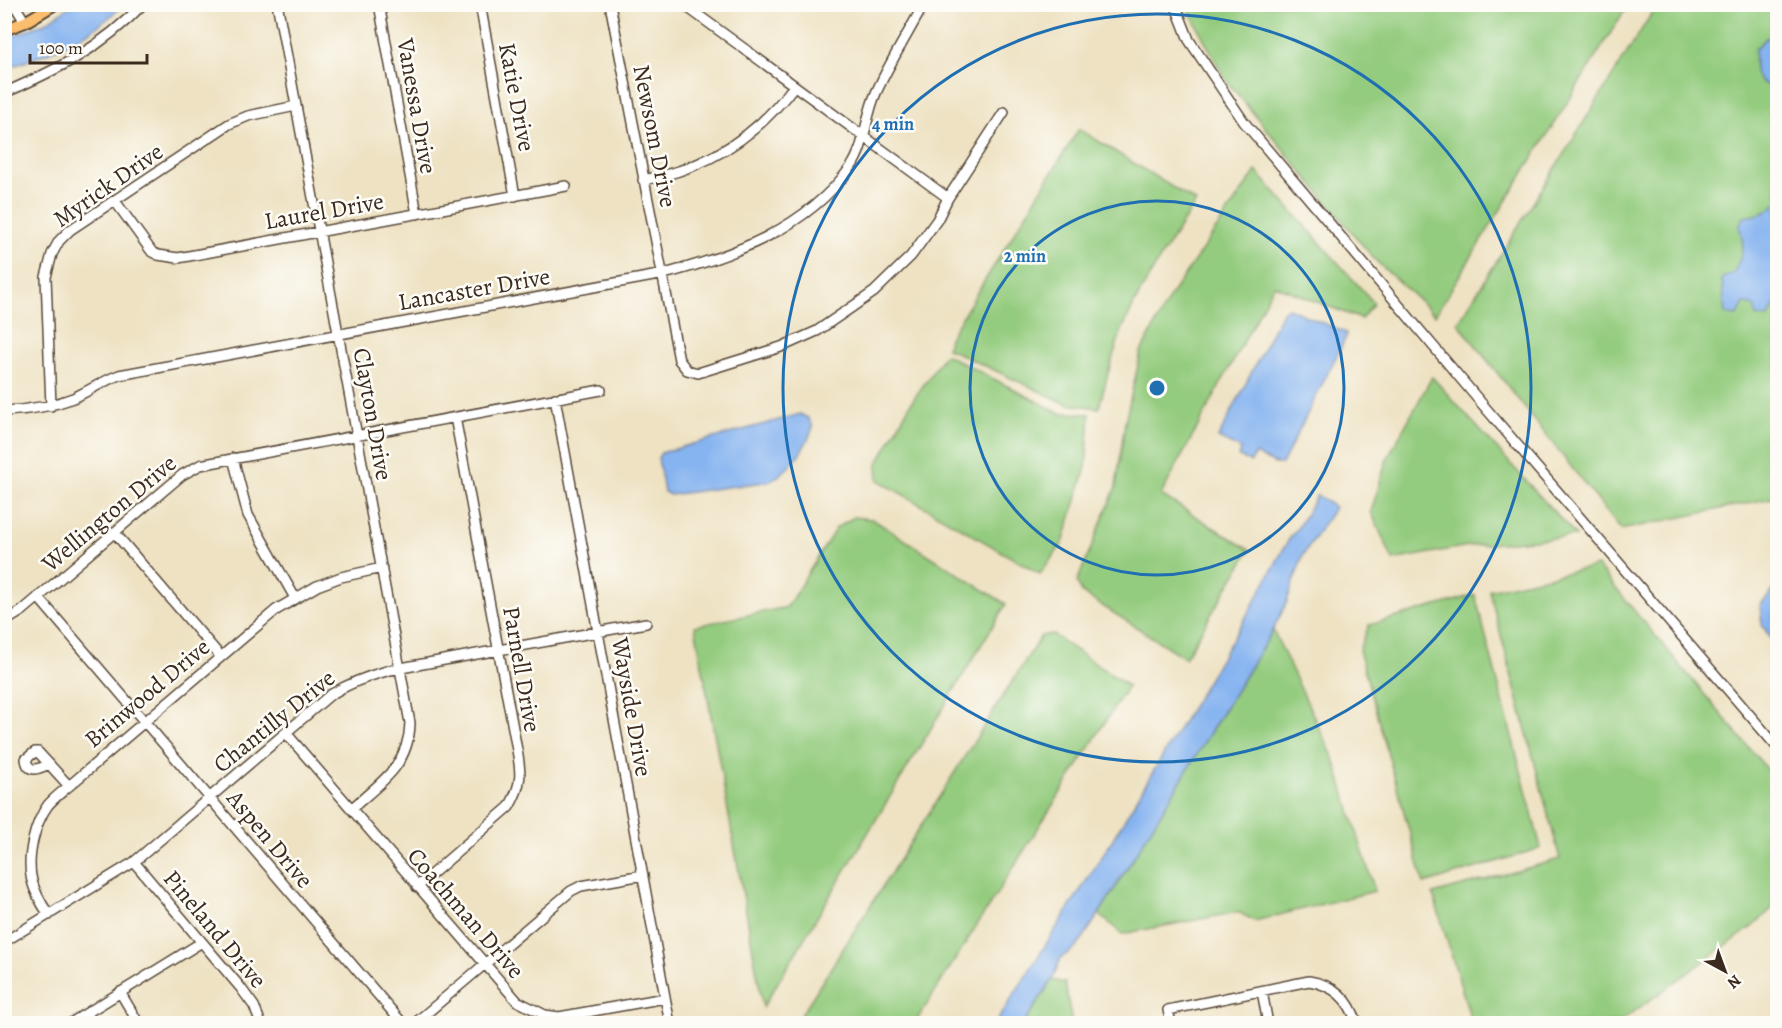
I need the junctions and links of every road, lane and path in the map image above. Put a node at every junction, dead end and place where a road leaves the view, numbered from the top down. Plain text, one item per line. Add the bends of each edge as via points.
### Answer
1 (14, 4) edge
2 (55, 4) edge
3 (143, 4) edge
4 (280, 4) edge
5 (379, 4) edge
6 (480, 4) edge
7 (610, 4) edge
8 (683, 4) edge
9 (924, 4) edge
10 (1174, 4) edge
11 (25, 22) junction
12 (4, 30) edge
13 (794, 86) junction
14 (4, 93) edge
15 (296, 106) junction
16 (1004, 112) dead end
17 (865, 136) junction
18 (643, 180) junction
19 (566, 186) dead end
20 (516, 196) junction
21 (948, 198) junction
22 (115, 201) junction
23 (417, 214) junction
24 (319, 232) junction
25 (664, 274) junction
26 (339, 333) junction
27 (601, 390) dead end
28 (555, 399) junction
29 (51, 406) junction
30 (4, 411) edge
31 (455, 417) junction
32 (357, 435) junction
33 (233, 458) junction
34 (114, 532) junction
35 (382, 568) junction
36 (38, 597) junction
37 (295, 598) junction
38 (4, 622) edge
39 (646, 623) dead end
40 (598, 631) junction
41 (499, 650) junction
42 (220, 656) junction
43 (400, 668) junction
44 (144, 721) junction
45 (286, 733) junction
46 (1778, 748) edge
47 (49, 764) dead end
48 (69, 786) junction
49 (210, 798) junction
50 (351, 809) junction
51 (134, 862) junction
52 (643, 875) junction
53 (417, 887) junction
54 (49, 915) junction
55 (4, 942) edge
56 (202, 942) junction
57 (483, 964) junction
58 (1262, 991) junction
59 (120, 992) junction
60 (665, 998) junction
61 (69, 1023) edge
62 (139, 1023) edge
63 (261, 1023) edge
64 (403, 1023) edge
65 (414, 1023) edge
66 (670, 1023) edge
67 (1171, 1023) edge
68 (1268, 1023) edge
69 (1357, 1023) edge

1 - 11 street
2 - 11 main road
3 - 14 street via 121,26 76,59
4 - 15 street, Clayton Drive
5 - 23 street, Vanessa Drive
6 - 20 street, Katie Drive
7 - 18 street, Newsom Drive
8 - 13 street
9 - 17 street, Lancaster Drive via 875,94
10 - 46 street via 1189,40 1244,122
11 - 12 main road
13 - 17 street
13 - 18 street via 762,123 732,146 683,171
15 - 22 street, Myrick Drive via 229,124
15 - 24 street, Clayton Drive
16 - 21 street
17 - 21 street
17 - 25 street, Lancaster Drive via 852,165 830,191 800,216 753,245
18 - 25 street, Newsom Drive
19 - 20 street, Laurel Drive
20 - 23 street, Laurel Drive
21 - 25 street, Newsom Drive via 911,256 874,292 817,331 781,347 698,373 687,370 679,360
22 - 24 street, Laurel Drive via 146,246 169,258
22 - 29 street, Myrick Drive via 59,241 47,267
23 - 24 street, Laurel Drive
24 - 26 street, Clayton Drive
25 - 26 street, Lancaster Drive
26 - 29 street, Lancaster Drive via 119,375
26 - 32 street, Clayton Drive
27 - 28 street, Wellington Drive
28 - 31 street, Wellington Drive
28 - 40 street, Wayside Drive
29 - 30 street, Lancaster Drive
31 - 32 street, Wellington Drive
31 - 41 street, Parnell Drive
32 - 33 street, Wellington Drive
32 - 35 street, Clayton Drive
33 - 34 street, Wellington Drive via 200,465 182,475
33 - 37 street via 248,515
34 - 36 street, Wellington Drive
34 - 42 street
35 - 37 street, Brinwood Drive via 341,577
35 - 43 street, Clayton Drive
36 - 38 street, Wellington Drive
36 - 44 street, Aspen Drive
37 - 42 street, Brinwood Drive
39 - 40 street, Chantilly Drive
40 - 41 street, Chantilly Drive
40 - 52 street, Wayside Drive
41 - 43 street, Chantilly Drive
41 - 53 street, Parnell Drive via 520,772 518,791 502,814
42 - 44 street, Brinwood Drive
43 - 45 street, Chantilly Drive via 344,687
43 - 50 street, Clayton Drive via 410,723 406,750 385,779
44 - 48 street, Brinwood Drive
44 - 49 street, Aspen Drive
45 - 49 street, Chantilly Drive
45 - 50 street, Coachman Drive
47 - 48 street
48 - 54 street, Brinwood Drive via 39,819 30,854 31,880
49 - 51 street, Chantilly Drive
49 - 64 street, Aspen Drive
50 - 53 street, Coachman Drive
51 - 54 street, Chantilly Drive
51 - 56 street, Pineland Drive
52 - 57 street via 571,891
52 - 60 street, Wayside Drive
53 - 57 street, Coachman Drive
54 - 55 street, Chantilly Drive
56 - 59 street
56 - 63 street, Pineland Drive via 249,998
57 - 60 street, Coachman Drive via 517,1001 545,1015 567,1016
57 - 65 street
58 - 67 street via 1168,1010
58 - 68 street
58 - 69 street via 1309,981 1322,983 1349,1003
59 - 61 street
59 - 62 street
60 - 66 street, Wayside Drive

